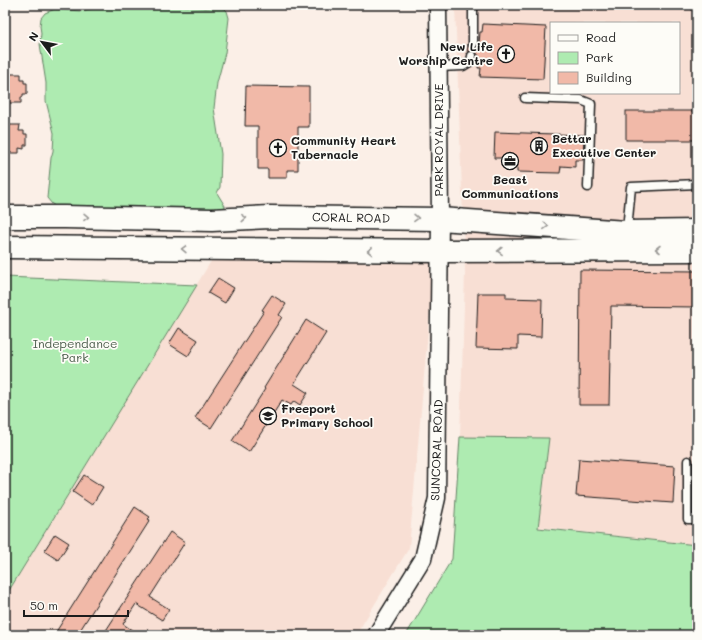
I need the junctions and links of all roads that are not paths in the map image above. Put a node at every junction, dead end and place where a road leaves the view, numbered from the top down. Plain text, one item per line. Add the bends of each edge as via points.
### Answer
1 (438, 5) edge
2 (473, 5) edge
3 (473, 44) dead end
4 (472, 56) dead end
5 (438, 66) junction
6 (525, 98) dead end
7 (697, 184) edge
8 (588, 187) dead end
9 (64, 216) junction
10 (5, 217) edge
11 (440, 219) junction
12 (212, 220) junction
13 (697, 231) edge
14 (626, 240) junction
15 (5, 247) edge
16 (65, 247) junction
17 (212, 249) junction
18 (697, 250) edge
19 (440, 251) junction
20 (688, 461) dead end
21 (697, 519) edge
22 (376, 635) edge

1 - 5 street, PARK ROYAL DRIVE
2 - 3 lane
4 - 5 lane via 471,61 463,66
5 - 11 street, PARK ROYAL DRIVE
6 - 8 lane via 581,100 591,104
7 - 14 lane via 631,187
9 - 10 main road, CORAL ROAD
9 -> 12 main road, CORAL ROAD
9 - 16 main road
12 -> 11 main road, CORAL ROAD via 270,217
11 -> 14 main road, CORAL ROAD
11 - 19 street, PARK ROYAL DRIVE
12 - 17 main road
13 - 14 main road, CORAL ROAD
18 -> 14 main road, CORAL ROAD
14 -> 19 main road, CORAL ROAD
15 - 16 main road, CORAL ROAD
17 -> 16 main road, CORAL ROAD
19 -> 17 main road, CORAL ROAD
19 - 22 street, SUNCORAL ROAD via 437,498 423,559
20 - 21 lane via 688,519

